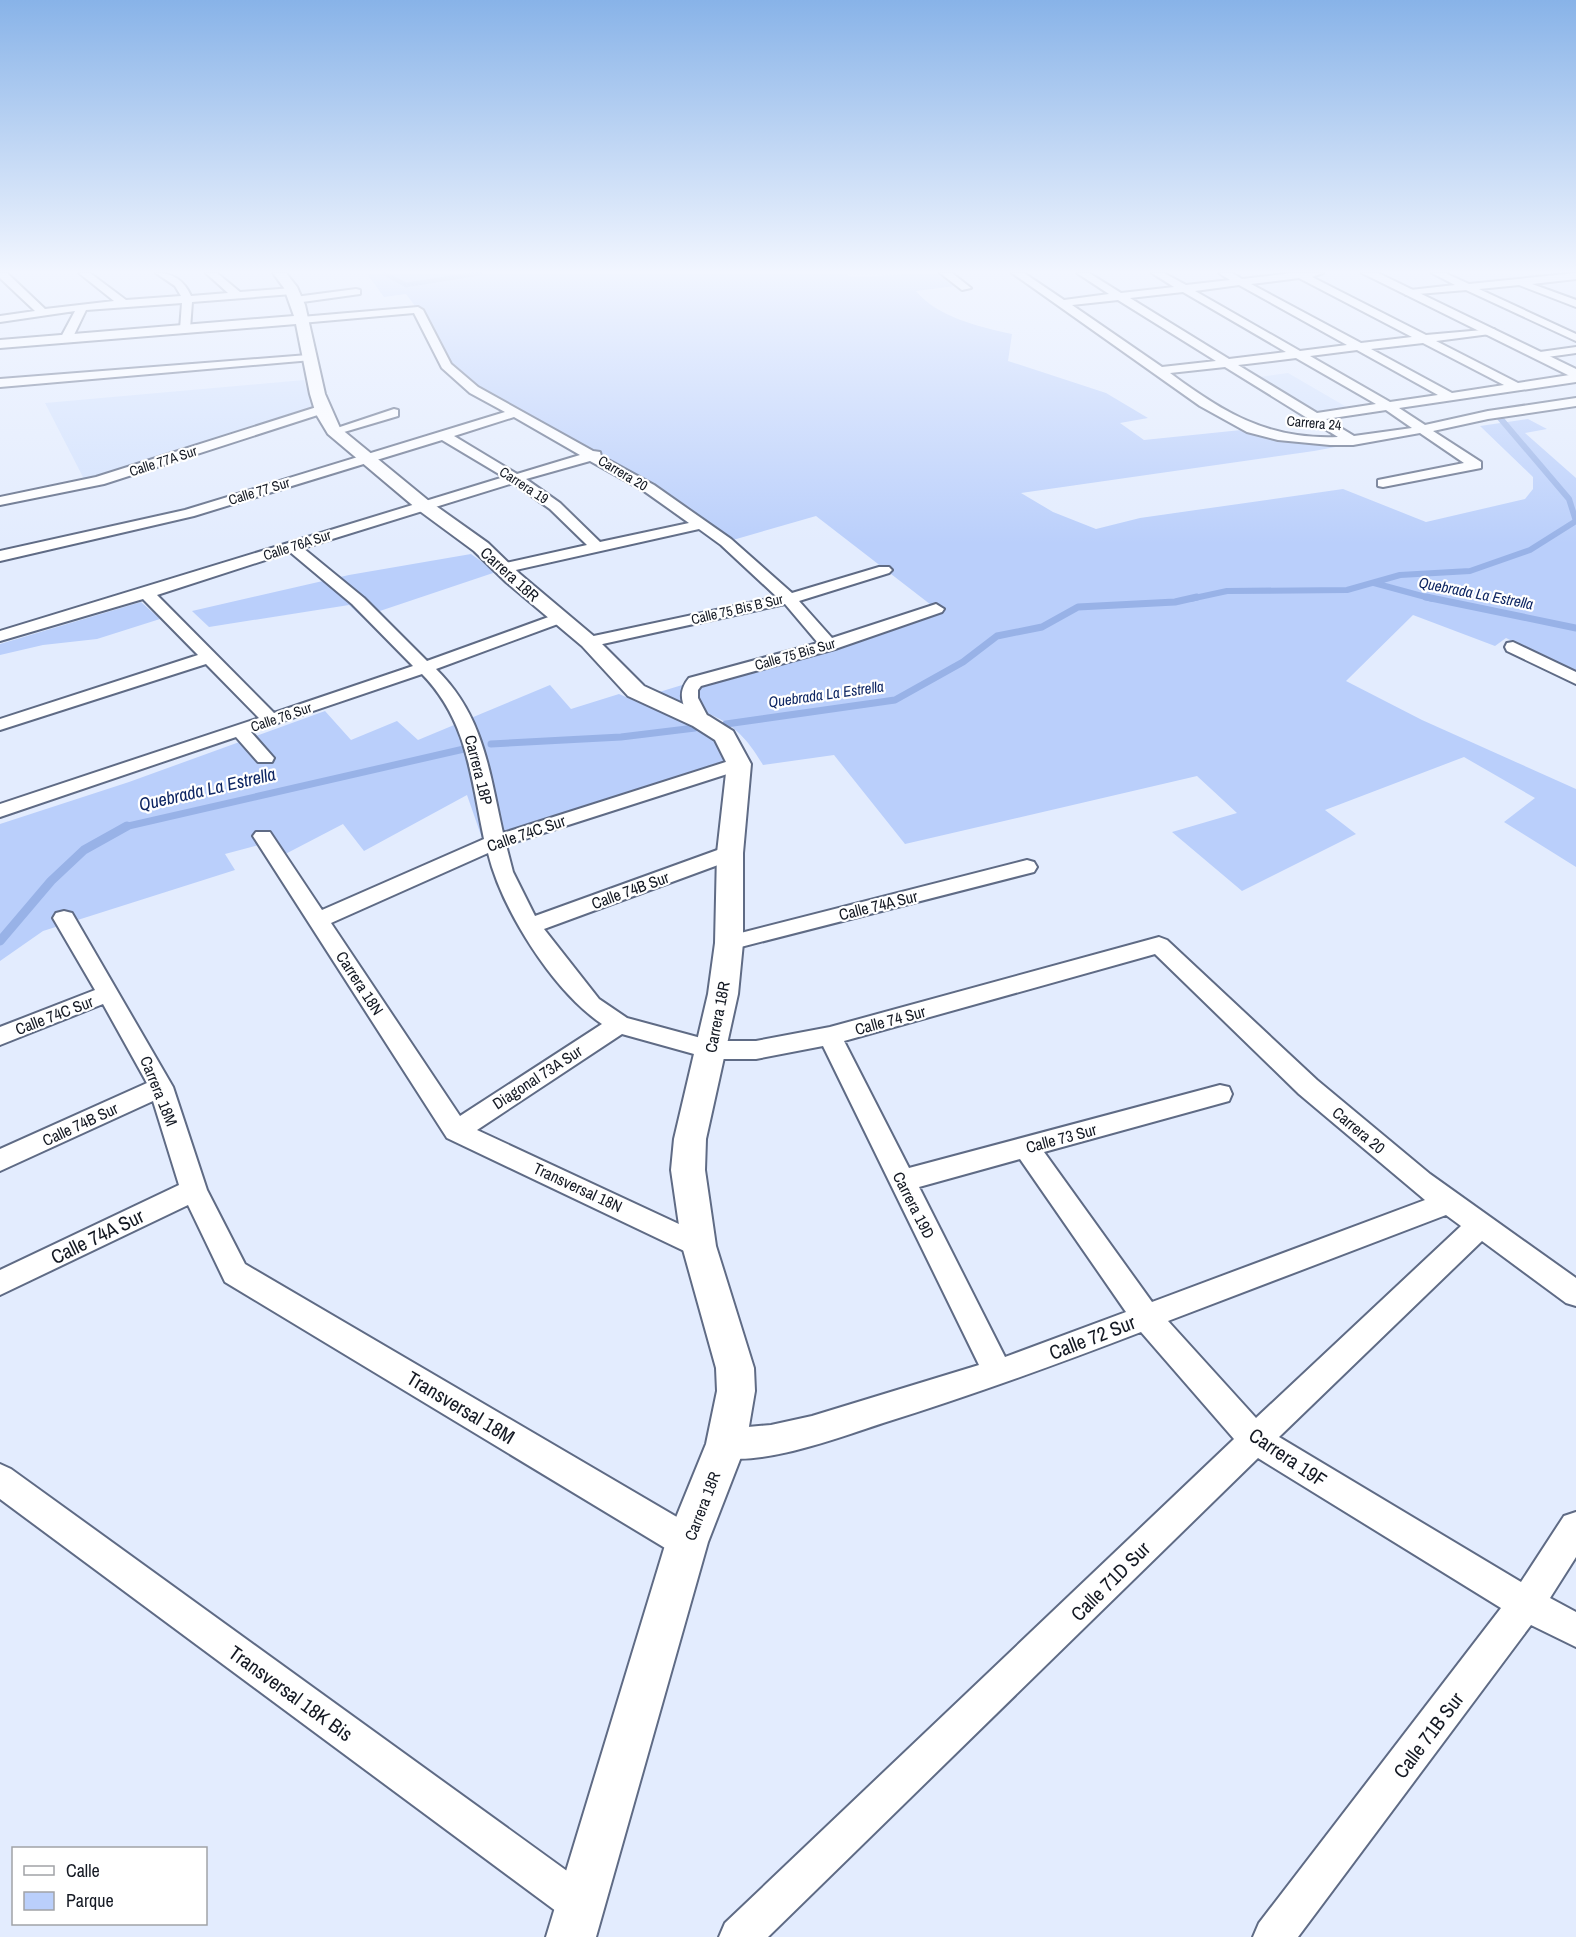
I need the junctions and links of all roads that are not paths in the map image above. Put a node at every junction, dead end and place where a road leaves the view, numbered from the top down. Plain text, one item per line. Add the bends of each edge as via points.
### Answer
1 (242, 363) edge
2 (310, 363) edge
3 (446, 363) edge
4 (1149, 363) edge
5 (1225, 363) edge
6 (1228, 363) edge
7 (1313, 363) edge
8 (1389, 363) edge
9 (1471, 363) edge
10 (1554, 363) edge
11 (1160, 371) junction
12 (1576, 377) edge
13 (0, 383) edge
14 (1516, 387) junction
15 (1451, 397) junction
16 (1576, 402) edge
17 (1388, 406) junction
18 (394, 413) dead end
19 (515, 413) junction
20 (1315, 417) junction
21 (328, 420) junction
22 (1424, 431) junction
23 (443, 435) junction
24 (1353, 441) junction
25 (595, 455) junction
26 (367, 459) junction
27 (516, 479) junction
28 (1383, 483) dead end
29 (0, 501) edge
30 (423, 505) junction
31 (699, 525) junction
32 (292, 546) junction
33 (596, 546) junction
34 (0, 556) edge
35 (502, 568) junction
36 (884, 570) dead end
37 (146, 593) junction
38 (787, 597) junction
39 (936, 609) dead end
40 (560, 618) junction
41 (0, 636) edge
42 (589, 642) junction
43 (830, 645) junction
44 (1513, 647) dead end
45 (209, 657) junction
46 (426, 667) junction
47 (1576, 679) edge
48 (271, 720) junction
49 (701, 721) junction
50 (0, 725) edge
51 (240, 731) junction
52 (265, 758) dead end
53 (739, 764) junction
54 (0, 811) edge
55 (263, 836) dead end
56 (495, 842) junction
57 (730, 853) junction
58 (1027, 867) dead end
59 (64, 918) dead end
60 (319, 920) junction
61 (530, 926) junction
62 (729, 943) junction
63 (1159, 945) joint
64 (107, 994) junction
65 (619, 1024) junction
66 (0, 1036) edge
67 (830, 1036) junction
68 (711, 1050) junction
69 (161, 1087) junction
70 (1220, 1094) dead end
71 (456, 1131) junction
72 (1026, 1147) junction
73 (0, 1161) edge
74 (902, 1181) junction
75 (194, 1190) junction
76 (1449, 1202) junction
77 (1480, 1225) junction
78 (699, 1246) junction
79 (235, 1273) joint
80 (0, 1283) edge
81 (1576, 1294) edge
82 (1146, 1317) junction
83 (998, 1373) junction
84 (1254, 1439) junction
85 (726, 1444) junction
86 (0, 1480) edge
87 (1576, 1528) edge
88 (687, 1542) junction
89 (1526, 1604) junction
90 (1576, 1630) edge
91 (576, 1922) edge
92 (739, 1937) edge
93 (1273, 1937) edge

1 - 13 street
2 - 21 street
3 - 19 street, Carrera 20 via 474,390
4 - 11 street, Carrera 24
5 - 11 street
6 - 20 street
7 - 17 street
8 - 15 street
9 - 14 street
10 - 12 street
11 - 24 street, Carrera 24 via 1176,385 1251,429 1325,441
12 - 14 street
14 - 15 street
15 - 17 street
16 - 22 street, Carrera 24 via 1460,421
17 - 20 street
17 - 22 street
18 - 21 street, Calle 77A Sur
19 - 23 street, Calle 77 Sur
19 - 25 street, Carrera 20
20 - 24 street
21 - 26 street, Carrera 18R
21 - 29 street, Calle 77A Sur via 99,481
22 - 24 street, Carrera 24
22 - 28 street via 1476,465
23 - 26 street, Calle 77 Sur
23 - 27 street, Carrera 19
25 - 27 street, Calle 76A Sur
25 - 31 street, Carrera 20 via 650,488
26 - 30 street, Carrera 18R
26 - 34 street, Calle 77 Sur via 189,513
27 - 30 street, Calle 76A Sur
27 - 33 street, Carrera 19 via 555,506
30 - 32 street, Calle 76A Sur
30 - 35 street, Carrera 18R
31 - 33 street
31 - 38 street, Carrera 20 via 726,542
32 - 37 street, Calle 76A Sur
32 - 46 street, Carrera 18P via 358,601
33 - 35 street
35 - 40 street, Carrera 18R
36 - 38 street, Calle 75 Bis B Sur via 811,594
37 - 41 street, Calle 76A Sur
37 - 45 street
38 - 42 street, Calle 75 Bis B Sur
38 - 43 street, Carrera 20
39 - 43 street, Calle 75 Bis Sur
40 - 42 street, Carrera 18R
40 - 46 street, Calle 76 Sur
42 - 49 street, Carrera 18R via 636,691
43 - 49 street, Calle 75 Bis Sur via 695,682 689,689 689,698
44 - 47 street
45 - 48 street
45 - 50 street
46 - 48 street, Calle 76 Sur
46 - 56 street, Carrera 18P via 460,710 471,734
48 - 51 street, Calle 76 Sur
49 - 53 street, Carrera 18R via 725,736
51 - 52 street
51 - 54 street, Calle 76 Sur
53 - 56 street, Calle 74C Sur
53 - 57 street, Carrera 18R
55 - 60 street, Carrera 18N
56 - 60 street, Calle 74C Sur
56 - 61 street, Carrera 18P via 503,872
57 - 61 street, Calle 74B Sur
57 - 62 street, Carrera 18R
58 - 62 street, Calle 74A Sur
59 - 64 street, Carrera 18M
60 - 71 street, Carrera 18N
61 - 65 street, Carrera 18P via 591,1005
62 - 68 street, Carrera 18R
63 - 67 street, Calle 74 Sur
63 - 76 street, Carrera 20 via 1295,1076
64 - 66 street, Calle 74C Sur
64 - 69 street, Carrera 18M
65 - 68 street, Calle 74 Sur
65 - 71 street, Diagonal 73A Sur
67 - 68 street, Calle 74 Sur via 756,1050
67 - 74 street, Carrera 19D
68 - 78 street, Carrera 18R via 690,1139 690,1193
69 - 73 street, Calle 74B Sur
69 - 75 street, Carrera 18M
70 - 72 street, Calle 73 Sur
71 - 78 street, Transversal 18N
72 - 74 street, Calle 73 Sur
72 - 82 street, Carrera 19F
74 - 83 street, Carrera 19D
75 - 79 street, Carrera 18M
75 - 80 street, Calle 74A Sur
76 - 77 street, Carrera 20
76 - 82 street, Calle 72 Sur
77 - 81 street, Carrera 20
77 - 84 street, Calle 71D Sur
78 - 85 street, Carrera 18R via 735,1368 736,1391
79 - 88 street, Transversal 18M
82 - 83 street, Calle 72 Sur
82 - 84 street, Carrera 19F
83 - 85 street, Calle 72 Sur via 812,1431
84 - 89 street, Carrera 19F
84 - 92 street, Calle 71D Sur via 1063,1628
85 - 88 street, Carrera 18R
86 - 91 street, Transversal 18K Bis
87 - 89 street, Calle 71B Sur
88 - 91 street, Carrera 18R
89 - 90 street, Carrera 19F
89 - 93 street, Calle 71B Sur

